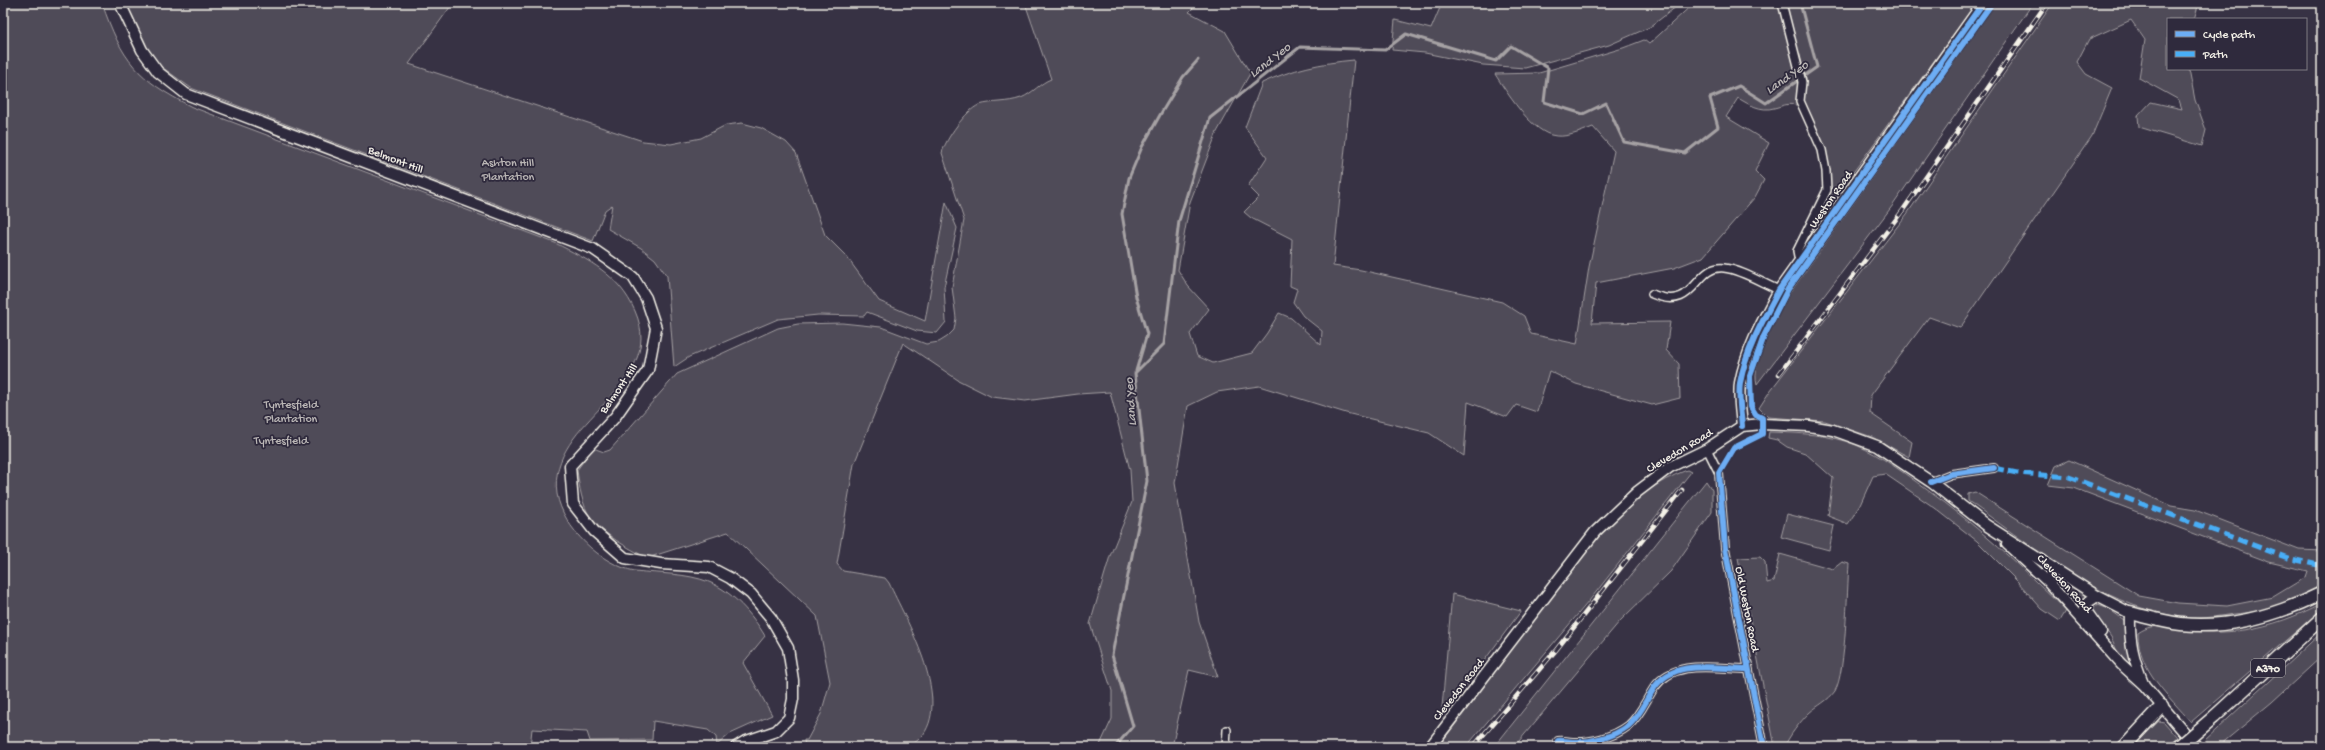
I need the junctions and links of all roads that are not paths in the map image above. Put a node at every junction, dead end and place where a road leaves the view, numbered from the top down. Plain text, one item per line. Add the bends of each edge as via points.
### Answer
1 (120, 3) edge
2 (1782, 3) edge
3 (1983, 3) edge
4 (1799, 261) junction
5 (1779, 290) junction
6 (1652, 294) dead end
7 (1742, 426) junction
8 (1707, 449) junction
9 (1994, 468) dead end
10 (1931, 482) junction
11 (1986, 525) junction
12 (2322, 593) edge
13 (2097, 596) junction
14 (2130, 613) junction
15 (2322, 618) edge
16 (2120, 664) junction
17 (1748, 669) junction
18 (2144, 685) junction
19 (2162, 706) junction
20 (1227, 730) dead end
21 (1558, 741) dead end
22 (736, 747) edge
23 (1226, 747) edge
24 (1430, 747) edge
25 (1764, 747) edge
26 (2124, 747) edge
27 (2179, 747) edge
28 (2197, 747) edge

1 - 22 main road, Belmont Hill via 142,50 154,67 186,94 593,249 633,277 646,298 656,328 648,370 615,417 570,466 573,504 594,531 625,558 661,564 709,567 730,578 751,594 770,618 788,648 793,680 789,718 776,731
2 - 4 street via 1802,82 1800,101 1822,150 1826,171 1827,190 1797,251
3 - 4 main road, Weston Road
4 - 5 main road, Weston Road
5 - 6 street via 1723,268 1710,272 1699,280 1685,296 1673,300
5 - 7 main road, Weston Road via 1762,320 1747,356 1740,384
7 - 8 main road, Clevedon Road
7 - 10 main road, Clevedon Road via 1809,426 1833,430 1877,446
8 - 17 street, Old Weston Road via 1719,473 1725,548
8 - 24 main road, Clevedon Road via 1670,467 1637,492 1595,532
9 - 10 street via 1951,474
10 - 11 main road, Clevedon Road
11 - 13 main road, Clevedon Road
11 - 16 main road, Clevedon Road via 2046,580
12 - 14 main road via 2275,613 2224,624 2180,624
13 - 14 main road, Clevedon Road
13 - 16 main road, Clevedon Road via 2084,605 2084,612 2107,638
14 - 18 main road, Clevedon Road via 2130,644
15 - 27 main road, A370, bridge
16 - 18 main road, Clevedon Road
17 - 21 street via 1686,667 1671,672 1655,687 1628,726 1597,740
17 - 25 street, Old Weston Road
18 - 19 main road, Clevedon Road
19 - 26 main road
19 - 28 main road, Clevedon Road
20 - 23 street

